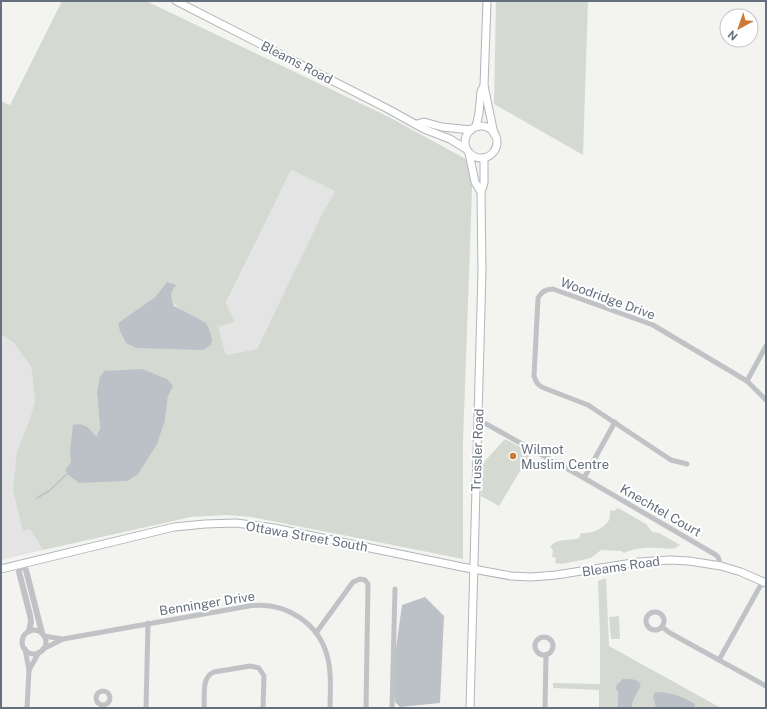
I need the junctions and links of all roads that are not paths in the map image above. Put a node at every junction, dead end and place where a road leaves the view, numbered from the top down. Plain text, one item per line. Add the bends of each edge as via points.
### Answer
1 (176, 1) edge
2 (487, 1) edge
3 (484, 86) junction
4 (417, 124) junction
5 (473, 129) junction
6 (494, 134) junction
7 (468, 151) junction
8 (484, 158) junction
9 (481, 192) junction
10 (766, 346) edge
11 (747, 381) junction
12 (766, 400) edge
13 (479, 420) junction
14 (615, 422) junction
15 (687, 464) dead end
16 (584, 478) junction
17 (20, 564) junction
18 (721, 566) junction
19 (1, 569) edge
20 (473, 569) junction
21 (764, 582) edge
22 (395, 589) dead end
23 (148, 623) junction
24 (662, 627) dead end
25 (29, 631) junction
26 (316, 633) junction
27 (43, 635) junction
28 (63, 639) junction
29 (25, 649) junction
30 (41, 651) junction
31 (546, 655) dead end
32 (719, 660) junction
33 (28, 670) junction
34 (766, 686) edge
35 (107, 704) dead end
36 (27, 708) edge
37 (112, 708) edge
38 (146, 708) edge
39 (204, 708) edge
40 (263, 708) edge
41 (330, 708) edge
42 (366, 708) edge
43 (392, 708) edge
44 (470, 708) edge
45 (545, 708) edge

1 - 4 main road, Bleams Road
2 - 3 main road
3 - 5 main road via 481,91 480,113
3 - 6 main road
4 - 5 main road, Bleams Road via 424,122 442,127
4 - 7 main road, Bleams Road via 450,139
5 - 6 main road via 486,128
5 - 7 main road via 465,139
6 - 8 main road via 495,149
7 - 8 main road via 474,157
7 - 9 main road, Trussler Road via 475,182
8 - 9 main road, Trussler Road via 484,183
9 - 13 main road, Trussler Road
10 - 11 street
11 - 12 street, Woodridge Drive
11 - 14 street, Woodridge Drive via 653,326 553,289 546,290 538,298 534,376 536,382 542,388 588,405
13 - 16 street, Knechtel Court
13 - 20 main road, Trussler Road
14 - 15 street, Woodridge Drive via 671,460
14 - 16 street
16 - 18 street, Knechtel Court via 716,555
17 - 19 main road, Ottawa Street South
17 - 20 main road, Ottawa Street South via 174,527 236,523 274,528
17 - 25 street via 19,572 31,622
17 - 27 street via 26,570
18 - 20 main road, Bleams Road via 689,561 651,560 531,577
18 - 21 main road, Bleams Road
20 - 44 main road, Trussler Road
21 - 32 street
22 - 43 street
23 - 26 street, Benninger Drive via 268,605 296,615
23 - 28 street, Benninger Drive
23 - 38 street
24 - 32 street
25 - 27 street, Benninger Drive via 34,630
25 - 29 street via 22,639
26 - 41 street, Benninger Drive via 324,646 329,664
26 - 42 street via 353,582 365,580 368,584
27 - 28 street, Benninger Drive
27 - 30 street via 46,643
28 - 30 street, Benninger Drive
29 - 30 street via 32,653
29 - 33 street
30 - 33 street
31 - 45 street
32 - 34 street
33 - 36 street
35 - 37 street
39 - 40 street via 205,681 209,674 252,666 259,668 263,674

